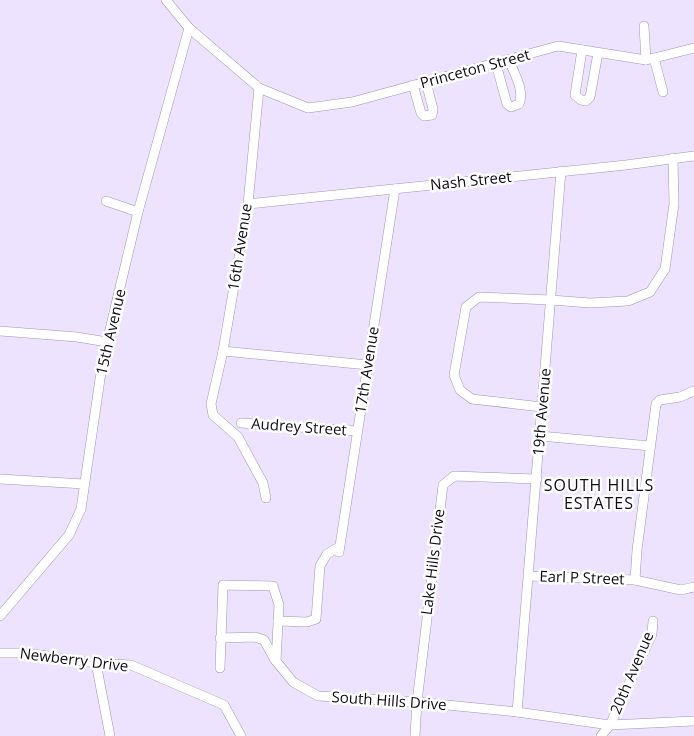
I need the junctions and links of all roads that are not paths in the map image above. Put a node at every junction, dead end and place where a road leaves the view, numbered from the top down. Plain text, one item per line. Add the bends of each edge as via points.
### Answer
1 (166, 0) edge
2 (644, 26) dead end
3 (189, 28) junction
4 (694, 48) edge
5 (582, 50) junction
6 (598, 53) junction
7 (650, 59) junction
8 (510, 60) junction
9 (496, 64) junction
10 (426, 82) junction
11 (413, 85) junction
12 (259, 88) junction
13 (663, 92) dead end
14 (694, 156) edge
15 (673, 158) junction
16 (561, 172) junction
17 (395, 189) junction
18 (106, 201) dead end
19 (248, 204) junction
20 (138, 212) junction
21 (551, 300) junction
22 (0, 331) edge
23 (107, 342) junction
24 (223, 351) junction
25 (368, 365) junction
26 (694, 392) edge
27 (542, 408) junction
28 (241, 423) dead end
29 (357, 432) junction
30 (540, 436) junction
31 (650, 446) junction
32 (0, 479) edge
33 (537, 479) junction
34 (84, 484) junction
35 (266, 498) dead end
36 (528, 576) junction
37 (635, 580) junction
38 (694, 587) edge
39 (0, 616) edge
40 (278, 621) junction
41 (653, 621) dead end
42 (220, 638) junction
43 (0, 653) edge
44 (276, 661) junction
45 (96, 663) junction
46 (220, 668) dead end
47 (416, 702) junction
48 (517, 712) junction
49 (694, 721) edge
50 (610, 725) junction
51 (110, 736) edge
52 (241, 736) edge
53 (415, 736) edge
54 (601, 736) edge

1 - 3 street, Princeton Street
2 - 7 street
3 - 12 street, Princeton Street
3 - 20 street, 15th Avenue
4 - 7 street, Princeton Street
5 - 6 street, Princeton Street
5 - 6 street via 575,95 586,101 590,97
5 - 8 street, Princeton Street via 558,46
6 - 7 street, Princeton Street
7 - 13 street
8 - 9 street, Princeton Street
8 - 9 street via 522,99 515,106 507,104
9 - 10 street, Princeton Street
10 - 11 street, Princeton Street
10 - 11 street via 432,115 421,113
11 - 12 street, Princeton Street via 352,102 308,108
12 - 19 street, 16th Avenue
14 - 15 street, Nash Street
15 - 16 street, Nash Street
15 - 21 street via 674,204 665,269 650,292 628,301
16 - 17 street, Nash Street
16 - 21 street, 19th Avenue
17 - 19 street, Nash Street
17 - 25 street, 17th Avenue
18 - 20 street
19 - 24 street, 16th Avenue
20 - 23 street, 15th Avenue
21 - 27 street, 19th Avenue
21 - 27 street via 479,297 466,307 454,375 460,390 472,399
22 - 23 street
23 - 34 street, 15th Avenue
24 - 25 street
24 - 35 street, 16th Avenue via 210,404 213,415 238,437 263,483
25 - 29 street, 17th Avenue
26 - 31 street via 660,400 656,404
27 - 30 street, 19th Avenue
28 - 29 street, Audrey Street
29 - 40 street, 17th Avenue via 339,549 328,554 320,566 316,620
30 - 31 street
30 - 33 street, 19th Avenue
31 - 37 street
32 - 34 street
33 - 36 street, 19th Avenue
33 - 47 street, Lake Hills Drive via 454,476 443,485
34 - 39 street, 15th Avenue via 80,509 69,535
36 - 37 street, Earl P Street
36 - 48 street, 19th Avenue
37 - 38 street, Earl P Street via 681,590
40 - 42 street via 279,605 273,586 223,585
40 - 44 street
41 - 50 street, 20th Avenue via 652,634
42 - 44 street, South Hills Drive via 264,640
42 - 46 street
43 - 45 street, Newberry Drive via 26,653
44 - 47 street, South Hills Drive via 293,682 318,696
45 - 51 street
45 - 52 street, Newberry Drive via 131,665 224,705
47 - 48 street, South Hills Drive
47 - 53 street, Lake Hills Drive
48 - 50 street, South Hills Drive
49 - 50 street, South Hills Drive
50 - 54 street, 20th Avenue

